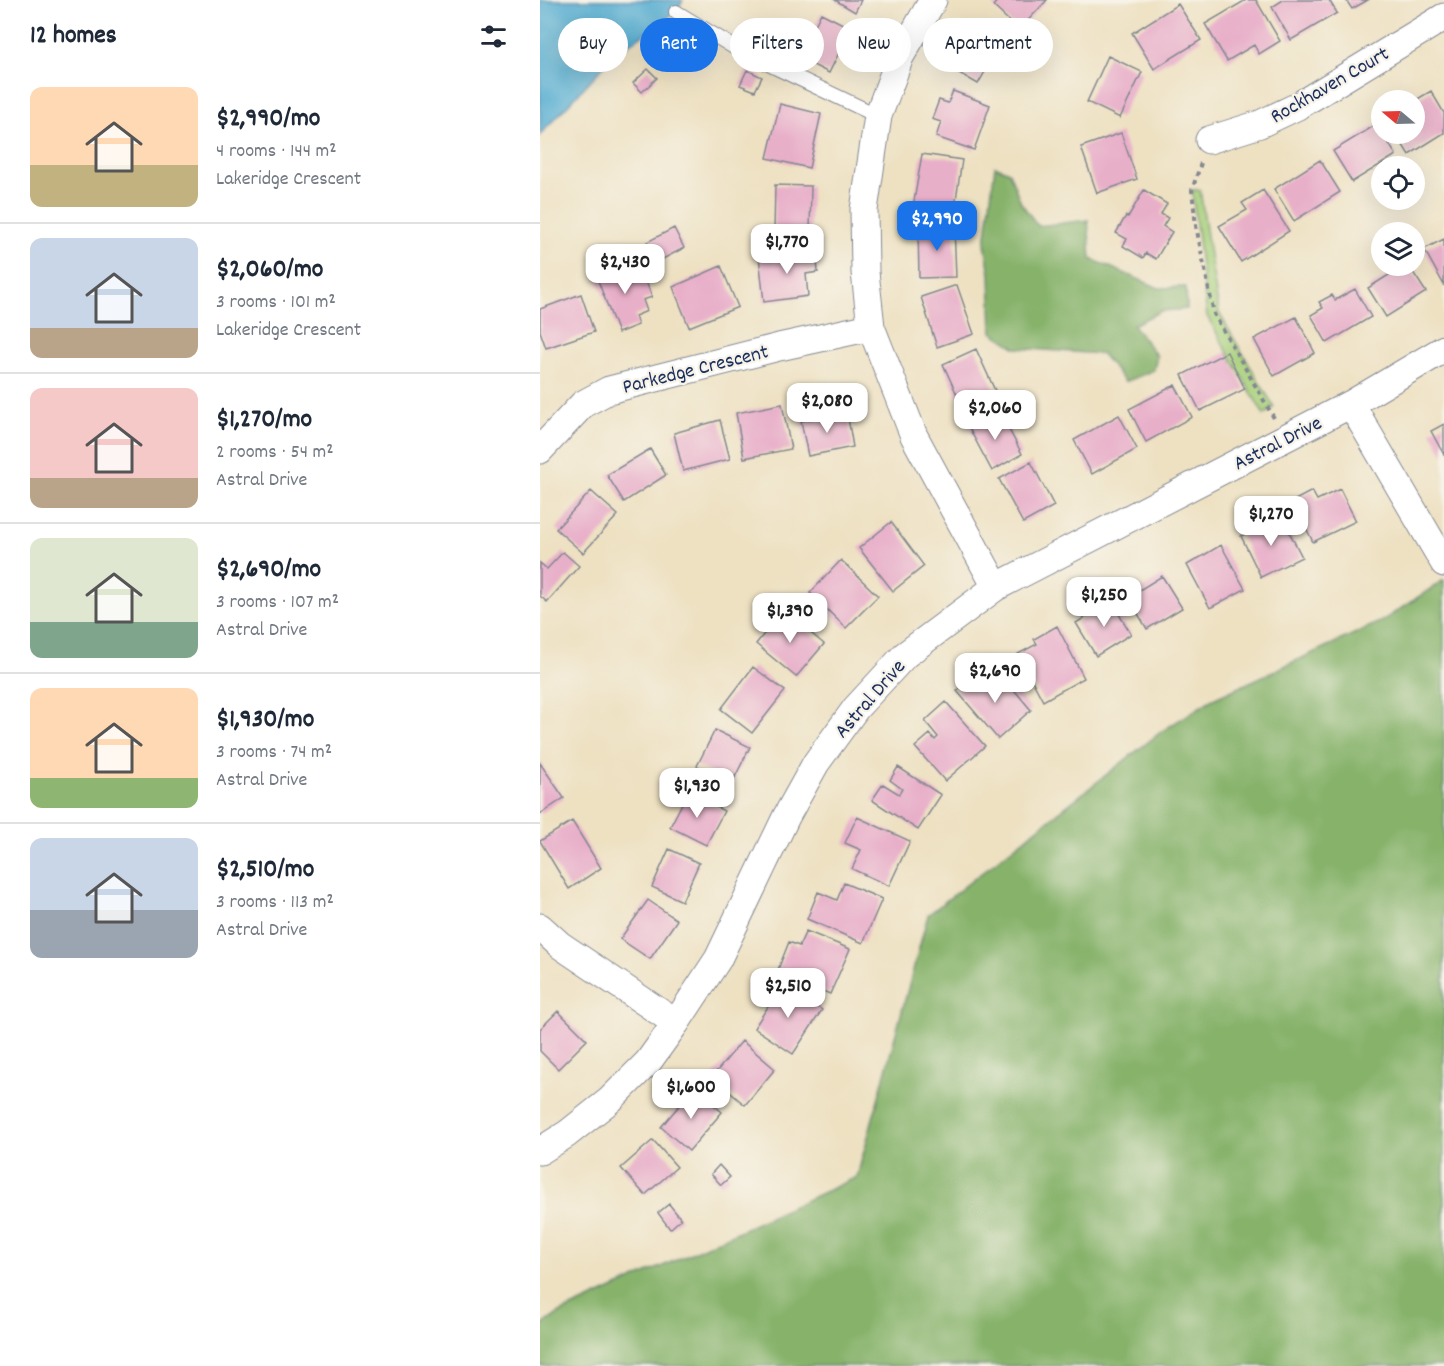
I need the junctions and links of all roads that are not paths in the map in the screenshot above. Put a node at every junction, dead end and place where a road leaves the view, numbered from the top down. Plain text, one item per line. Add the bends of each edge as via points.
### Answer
1 (933, 0) edge
2 (676, 12) dead end
3 (1444, 16) edge
4 (878, 116) junction
5 (1209, 140) road end
6 (871, 327) junction
7 (1444, 349) edge
8 (1351, 404) junction
9 (540, 450) edge
10 (1444, 563) edge
11 (996, 588) junction
12 (540, 927) edge
13 (676, 1023) junction
14 (540, 1151) edge

1 - 4 street via 900,57
2 - 4 lane via 737,49
3 - 5 street, Rockhaven Court via 1298,106 1260,124
4 - 6 street via 864,210
6 - 9 street, Parkedge Crescent via 609,390 583,404
6 - 11 street via 914,436
7 - 8 street, Astral Drive
8 - 10 street
8 - 11 street, Astral Drive
11 - 13 street, Astral Drive via 905,655 856,708 816,763 718,959
12 - 13 street via 560,945
13 - 14 street, Astral Drive via 648,1062 610,1100

